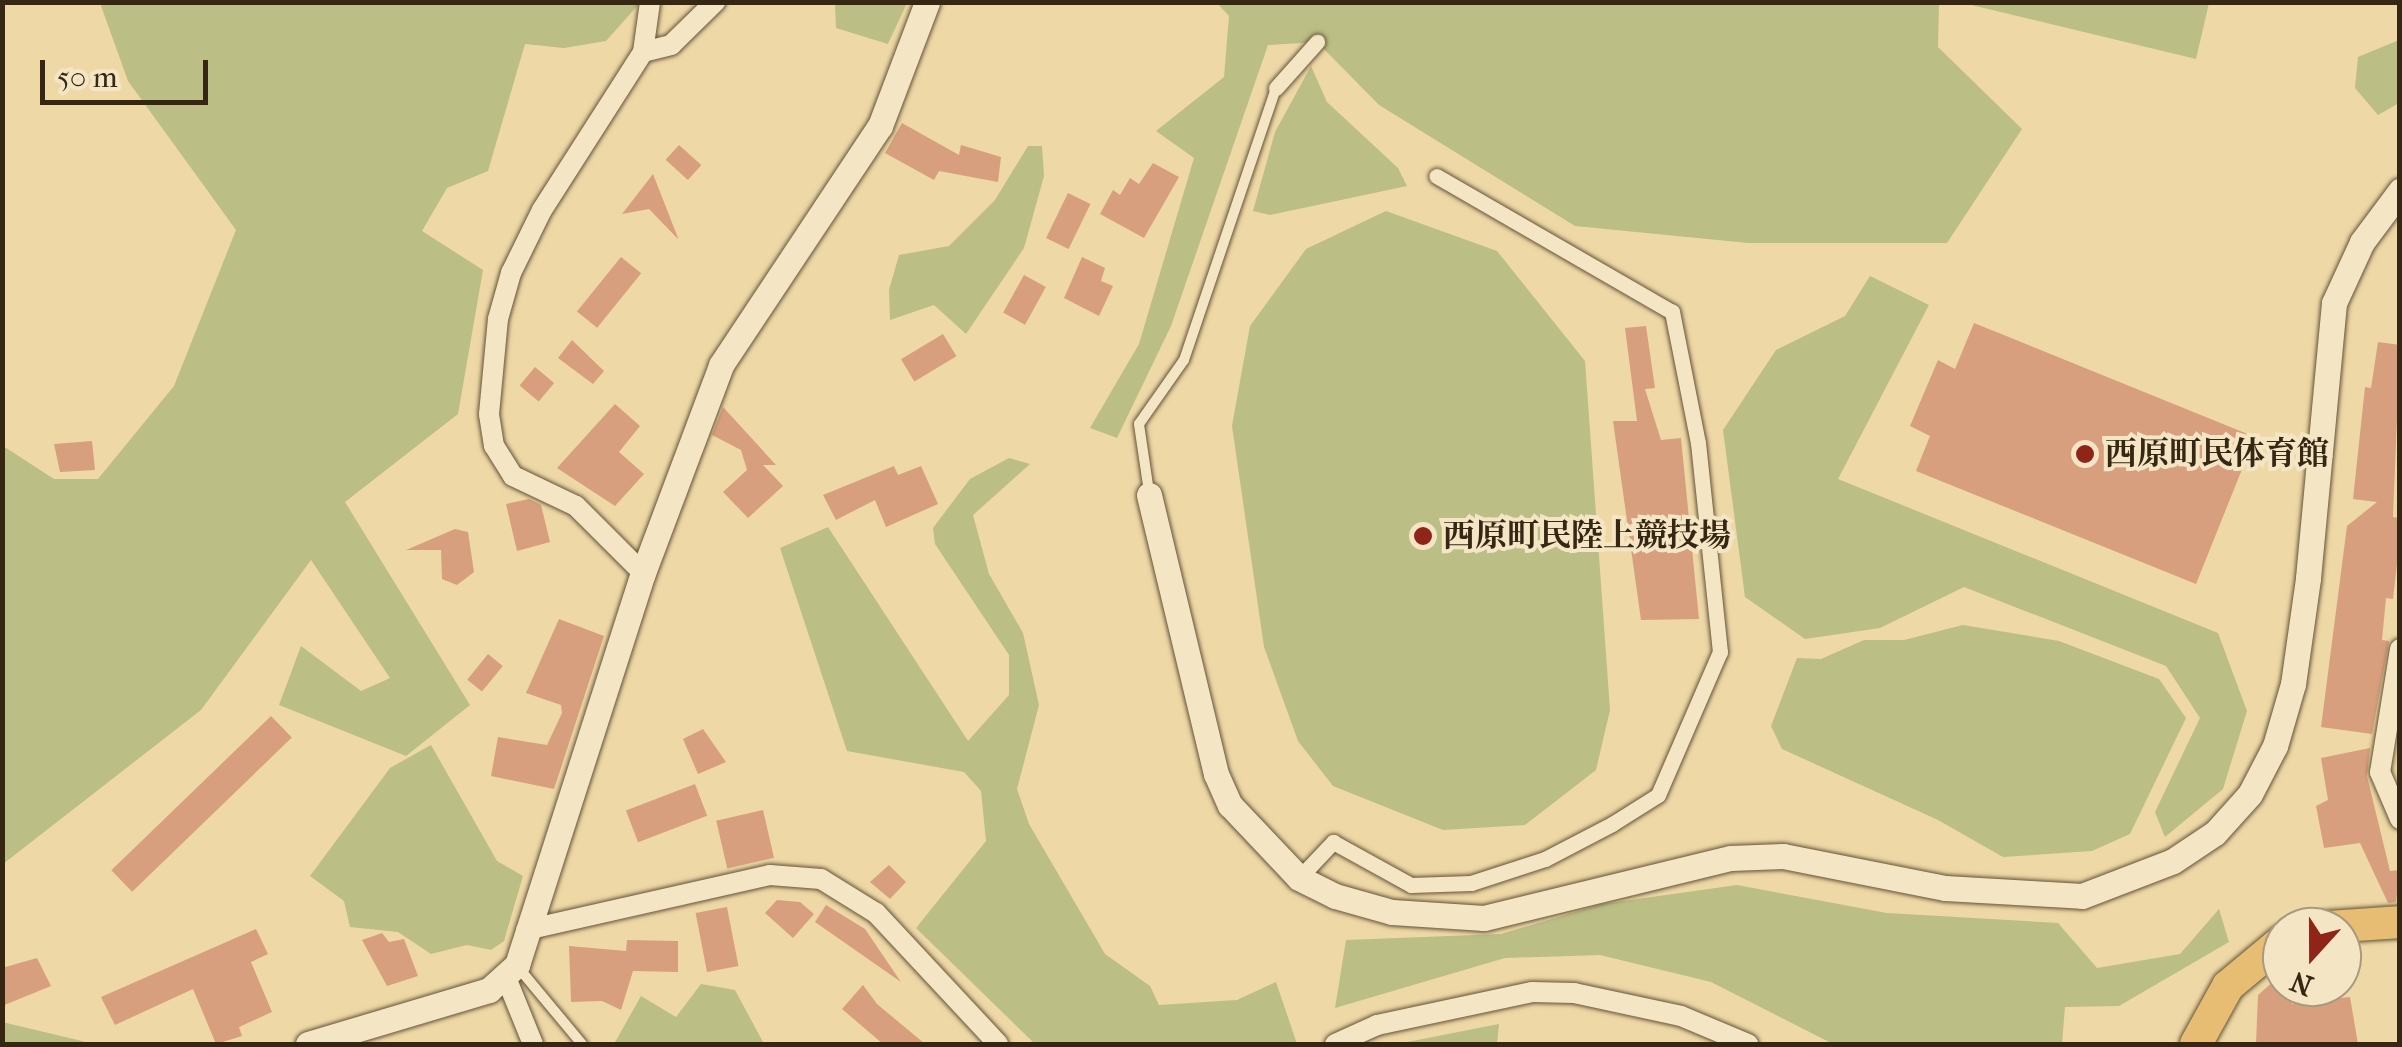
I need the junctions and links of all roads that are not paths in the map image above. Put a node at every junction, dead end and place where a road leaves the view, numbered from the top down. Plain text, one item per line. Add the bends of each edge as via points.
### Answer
1 (650, 2) edge
2 (715, 2) edge
3 (927, 2) edge
4 (1317, 42) dead end
5 (644, 52) junction
6 (1276, 88) joint
7 (1436, 176) dead end
8 (2400, 191) edge
9 (1149, 495) joint
10 (643, 573) junction
11 (2400, 649) edge
12 (2400, 819) edge
13 (1299, 878) junction
14 (2400, 922) edge
15 (2362, 925) edge
16 (526, 930) junction
17 (2262, 958) edge
18 (512, 972) junction
19 (308, 1044) edge
20 (533, 1044) edge
21 (582, 1044) edge
22 (998, 1044) edge
23 (1335, 1044) edge
24 (1748, 1044) edge
25 (2196, 1044) edge

1 - 5 street
2 - 5 street via 670,45
3 - 10 street via 880,126 721,366
4 - 6 street
5 - 10 street via 542,210 511,273 498,319 489,414 494,446 513,476 576,506
6 - 9 lane via 1184,360 1140,424
7 - 13 street via 1672,312 1698,443 1720,652 1658,795 1612,824 1544,859 1470,883 1411,885 1334,842
8 - 13 street via 2362,242 2334,303 2308,578 2293,684 2275,746 2250,794 2173,862 2082,896 1945,888 1783,856 1730,858 1484,918 1392,912
9 - 13 street via 1216,774 1246,826
10 - 16 street
11 - 12 street via 2380,772
14 - 15 main road
16 - 18 street
16 - 22 street via 770,876 822,879 876,913
17 - 25 main road via 2228,986
18 - 19 street
18 - 20 street
18 - 21 lane
23 - 24 street via 1377,1025 1532,992 1574,993 1681,1016

